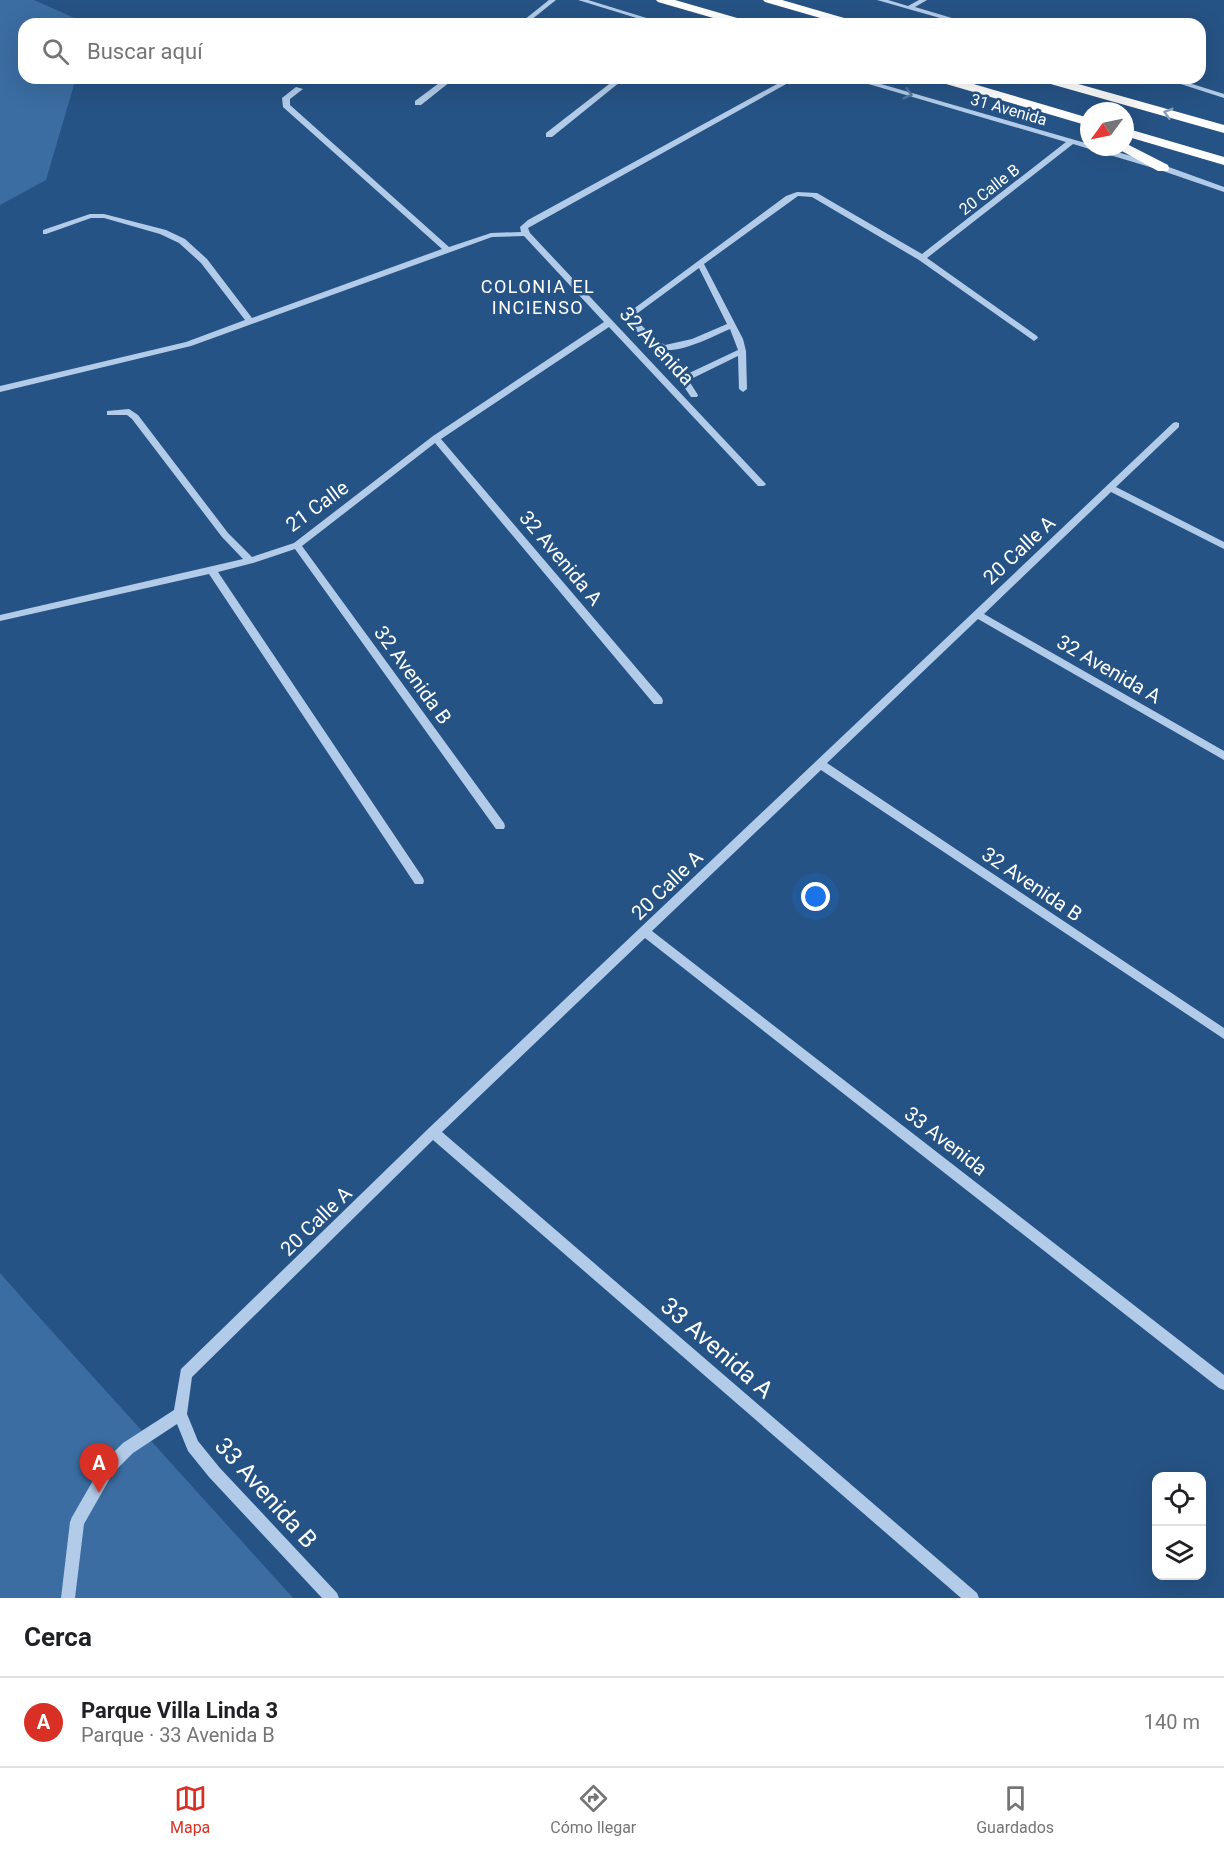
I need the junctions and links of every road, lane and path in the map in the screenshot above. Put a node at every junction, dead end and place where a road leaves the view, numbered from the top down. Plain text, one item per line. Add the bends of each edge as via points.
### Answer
1 (553, 0) edge
2 (580, 0) edge
3 (662, 0) edge
4 (769, 0) edge
5 (880, 0) edge
6 (924, 0) edge
7 (909, 9) junction
8 (530, 18) edge
9 (642, 18) edge
10 (726, 18) edge
11 (833, 18) edge
12 (945, 18) edge
13 (443, 84) edge
14 (613, 84) edge
15 (782, 84) edge
16 (873, 84) edge
17 (960, 84) edge
18 (1065, 84) edge
19 (1185, 84) edge
20 (299, 89) dead end
21 (1224, 96) edge
22 (1011, 99) junction
23 (418, 104) dead end
24 (1080, 119) edge
25 (1224, 129) edge
26 (1080, 130) edge
27 (549, 135) dead end
28 (1134, 135) edge
29 (1072, 141) junction
30 (1080, 143) edge
31 (1134, 152) edge
32 (1124, 156) edge
33 (1224, 161) edge
34 (1163, 168) junction
35 (1224, 190) edge
36 (46, 232) dead end
37 (526, 234) junction
38 (449, 250) junction
39 (922, 258) junction
40 (700, 263) junction
41 (632, 313) dead end
42 (251, 322) junction
43 (610, 322) junction
44 (731, 325) junction
45 (638, 327) dead end
46 (1034, 338) dead end
47 (742, 351) junction
48 (0, 389) edge
49 (742, 390) dead end
50 (694, 395) dead end
51 (110, 413) dead end
52 (1176, 425) dead end
53 (436, 438) junction
54 (761, 484) dead end
55 (1110, 488) junction
56 (297, 545) junction
57 (1224, 546) edge
58 (250, 561) junction
59 (211, 569) junction
60 (977, 614) junction
61 (0, 618) edge
62 (658, 702) dead end
63 (1224, 756) edge
64 (820, 764) junction
65 (500, 826) dead end
66 (418, 881) dead end
67 (644, 931) junction
68 (1224, 1034) edge
69 (433, 1132) junction
70 (1224, 1383) edge
71 (180, 1414) junction
72 (68, 1598) edge
73 (333, 1598) edge
74 (972, 1598) edge

1 - 8 street
2 - 9 street
3 - 10 highway
4 - 11 highway
5 - 7 street
6 - 7 street
7 - 12 street
13 - 23 street
14 - 27 street
15 - 37 street via 531,222 524,227
16 -> 29 street, 31 Avenida
17 - 22 highway
25 -> 18 highway
19 - 21 street
20 - 38 street via 286,98 286,105
22 - 24 highway
22 - 26 highway
28 - 33 highway
29 - 30 street, 31 Avenida
29 - 39 street, 20 Calle B
31 - 34 highway
32 - 34 street, 31 Avenida
34 - 35 street, 31 Avenida
36 - 42 street via 90,216 104,216 163,232 182,241 204,261
37 - 38 street via 491,235
37 - 43 street, 32 Avenida
38 - 42 street
39 - 40 street via 806,194 789,198
39 - 46 street
40 - 41 street
40 - 44 street
42 - 48 street via 188,344
43 - 53 street, 21 Calle
43 - 54 street, 32 Avenida
44 - 45 street via 666,348
44 - 47 street
47 - 49 street
47 - 50 street via 688,376 684,381
51 - 58 street via 129,412 135,417 225,536
52 - 55 street, 20 Calle A
53 - 56 street, 21 Calle
53 - 62 street, 32 Avenida A
55 - 57 street
55 - 60 street, 20 Calle A
56 - 58 street, 21 Calle
56 - 65 street, 32 Avenida B
58 - 59 street, 21 Calle
59 - 61 street, 21 Calle
59 - 66 street
60 - 63 street, 32 Avenida A
60 - 64 street, 20 Calle A
64 - 67 street, 20 Calle A
64 - 68 street, 32 Avenida B
67 - 69 street, 20 Calle A
67 - 70 street, 33 Avenida
69 - 71 street, 20 Calle A via 186,1374
69 - 74 street, 33 Avenida A
71 - 72 street via 128,1448 108,1468 78,1522
71 - 73 street, 33 Avenida B via 193,1446 214,1472

